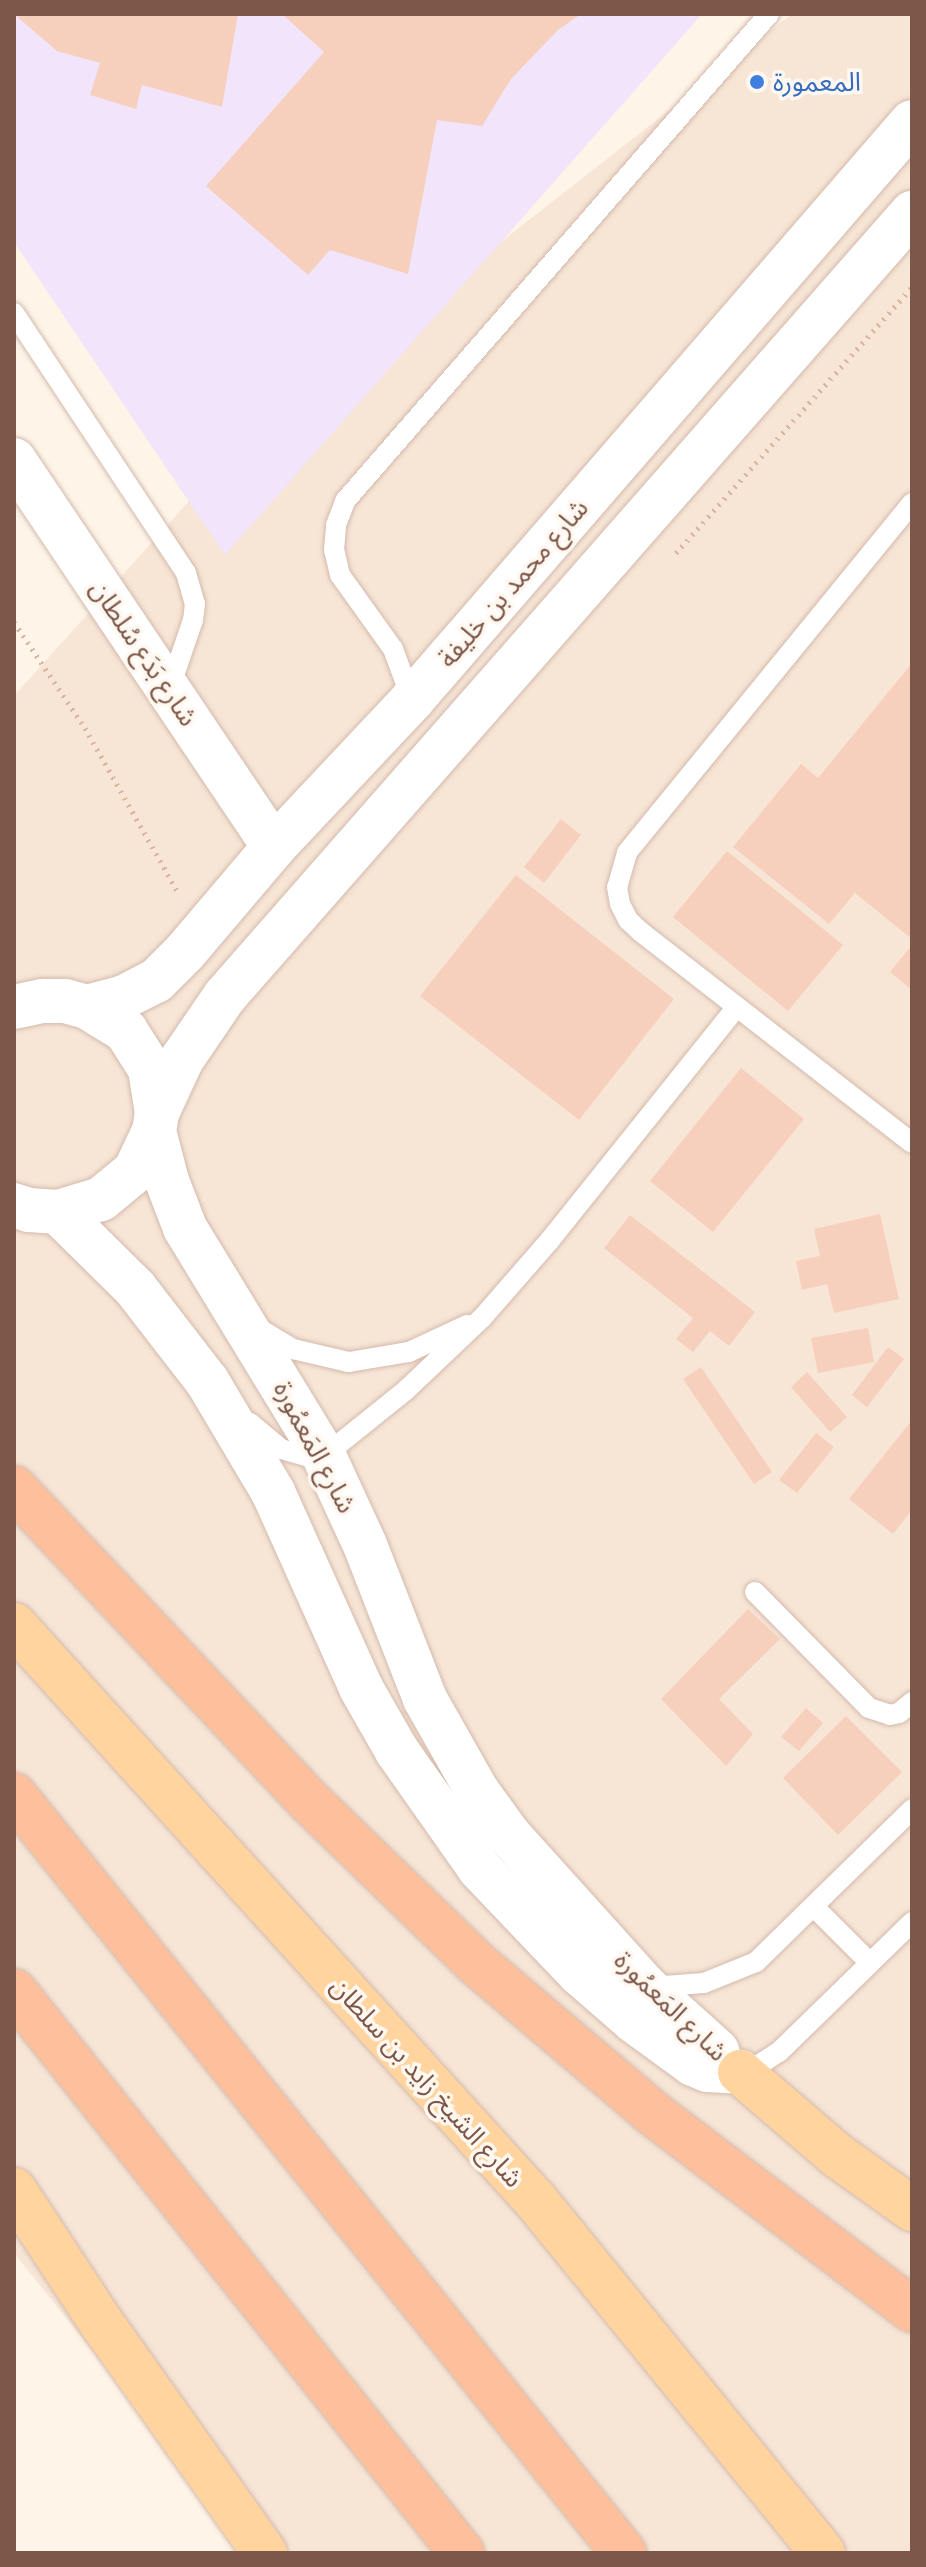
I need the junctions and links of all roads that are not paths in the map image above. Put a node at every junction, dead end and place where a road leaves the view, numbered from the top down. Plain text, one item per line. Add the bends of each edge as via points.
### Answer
1 (769, 14) edge
2 (912, 122) edge
3 (912, 213) edge
4 (14, 313) edge
5 (14, 460) edge
6 (912, 503) edge
7 (169, 690) junction
8 (412, 700) junction
9 (274, 847) junction
10 (24, 997) edge
11 (87, 1007) junction
12 (736, 1008) junction
13 (155, 1122) junction
14 (912, 1143) edge
15 (14, 1205) edge
16 (58, 1212) junction
17 (482, 1318) junction
18 (241, 1319) junction
19 (211, 1386) junction
20 (324, 1456) junction
21 (14, 1488) edge
22 (755, 1592) dead end
23 (14, 1625) edge
24 (912, 1702) edge
25 (14, 1795) edge
26 (912, 1809) edge
27 (814, 1907) junction
28 (912, 1922) edge
29 (870, 1963) junction
30 (646, 1987) junction
31 (14, 1991) edge
32 (740, 2072) junction
33 (14, 2190) edge
34 (912, 2209) edge
35 (912, 2310) edge
36 (265, 2553) edge
37 (462, 2553) edge
38 (624, 2553) edge
39 (823, 2553) edge

1 - 8 lane via 345,501 334,550 340,575 393,649
2 - 8 main road, شارع محمد بن خليفة
3 - 13 main road via 225,996 182,1059
4 - 7 lane via 186,573 195,604 193,620
5 - 7 main road, شارع بَدَع سُلطان
6 - 12 lane via 619,869 618,896 628,920
7 - 9 main road, شارع بَدَع سُلطان
8 - 9 main road, شارع محمد بن خليفة
9 - 11 main road, شارع محمد بن خليفة via 156,981
10 - 11 main road
11 - 13 main road, شارع المَعمُورة via 126,1031 150,1069
12 - 14 lane
12 - 17 lane
13 - 16 main road via 135,1171 101,1199
13 - 18 main road, شارع المَعمُورة via 167,1181 185,1228
15 - 16 main road
16 - 19 main road, شارع المَعمُورة via 135,1288
17 - 18 lane via 409,1352 349,1362 293,1349
17 - 20 lane via 406,1390
18 - 20 main road, شارع المَعمُورة
19 - 20 lane via 281,1449
19 - 32 main road, شارع المَعمُورة via 273,1492 361,1688 397,1751 480,1869 538,1933 634,2021 693,2064
20 - 30 main road, شارع المَعمُورة via 449,1745 509,1835
21 - 35 highway via 308,1800 476,1963 654,2114
22 - 24 lane via 869,1708 890,1715
23 - 39 main road, شارع الشيخ زايد بن سلطان via 536,2201
25 - 38 highway
26 - 27 lane
27 - 29 lane
27 - 30 lane via 774,1948 732,1974 704,1983
28 - 29 lane
29 - 32 lane via 779,2052
30 - 32 main road, شارع المَعمُورة
31 - 37 highway
32 - 34 main road via 838,2156
33 - 36 main road

